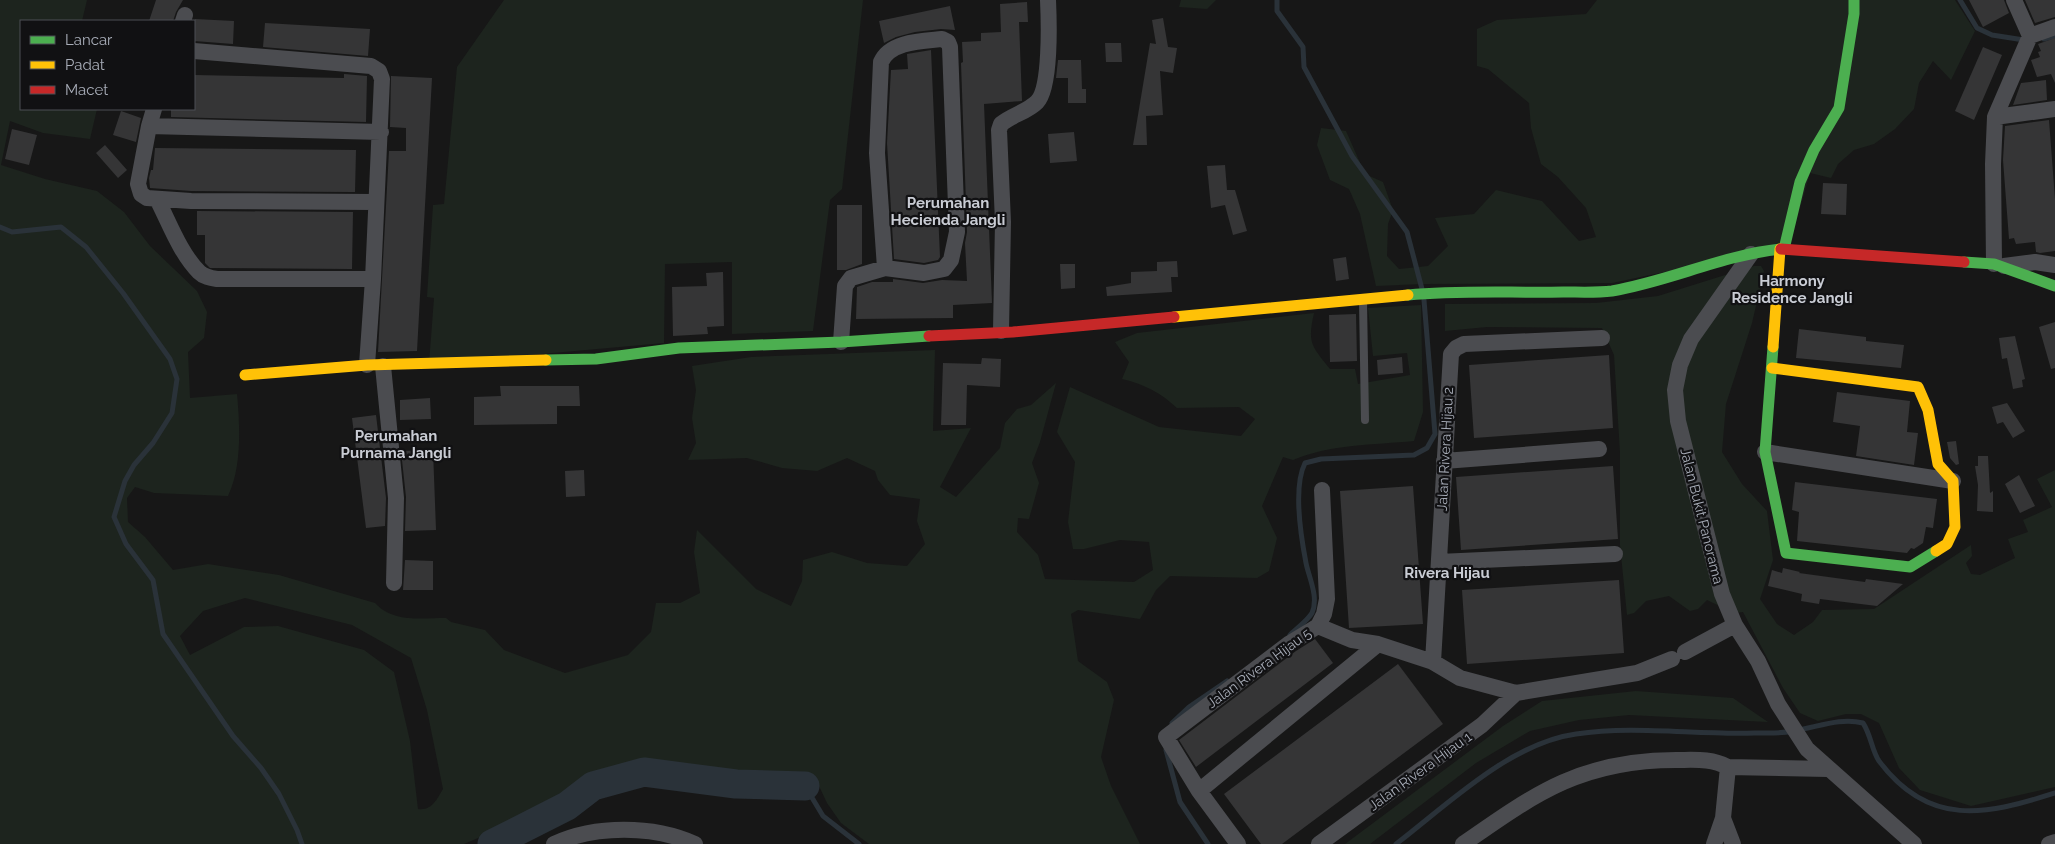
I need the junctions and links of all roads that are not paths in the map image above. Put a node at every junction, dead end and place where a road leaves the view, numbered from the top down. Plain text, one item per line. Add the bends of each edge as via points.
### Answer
1 (1048, 0) edge
2 (1854, 0) edge
3 (2014, 0) edge
4 (2055, 27) edge
5 (2029, 40) junction
6 (195, 51) edge
7 (2055, 109) edge
8 (154, 110) edge
9 (1995, 117) junction
10 (148, 126) junction
11 (381, 132) junction
12 (157, 199) junction
13 (375, 202) junction
14 (1782, 249) junction
15 (1751, 254) junction
16 (1999, 265) junction
17 (2055, 265) edge
18 (885, 268) junction
19 (373, 279) junction
20 (2055, 286) edge
21 (1363, 298) junction
22 (1001, 331) junction
23 (1602, 338) dead end
24 (841, 342) junction
25 (367, 365) junction
26 (383, 366) junction
27 (1772, 368) junction
28 (245, 375) dead end
29 (1365, 420) dead end
30 (1599, 449) dead end
31 (1765, 452) junction
32 (1444, 461) junction
33 (1953, 481) junction
34 (1322, 490) dead end
35 (1615, 554) dead end
36 (1439, 562) junction
37 (394, 583) dead end
38 (1735, 625) junction
39 (1318, 626) junction
40 (1378, 644) junction
41 (1433, 662) junction
42 (1516, 693) junction
43 (1728, 767) junction
44 (1828, 769) junction
45 (1199, 791) junction
46 (1723, 818) junction
47 (2055, 842) edge
48 (554, 844) edge
49 (695, 844) edge
50 (1238, 844) edge
51 (1319, 844) edge
52 (1463, 844) edge
53 (1714, 844) edge
54 (1733, 844) edge
55 (1914, 844) edge
56 (2049, 844) edge

1 - 22 street via 1049,22 1041,96 1036,103 1001,124 999,130 1004,222
2 - 14 street via 1839,108 1814,150 1800,182
3 - 5 street
4 - 5 street
5 - 9 street
6 - 11 street via 371,66 379,71 382,79
7 - 9 street
8 - 10 street
9 - 16 street via 1993,164
10 - 11 street
10 - 12 street via 138,184 140,194
11 - 13 street
12 - 13 street
12 - 19 street via 180,244 198,271 206,277
13 - 19 street
14 - 15 street
14 - 16 street
14 - 27 street
15 - 21 street via 1610,291 1449,291
15 - 38 street, Jalan Bukit Panorama via 1691,339 1680,365 1675,390 1678,421 1722,594
16 - 17 street via 2035,262
16 - 20 street
18 - 18 street via 877,152 881,62 884,56 899,47 942,39 950,47 956,246 949,265 938,270 924,273
18 - 24 street via 851,278 845,286
19 - 25 street
21 - 22 street
21 - 29 lane
22 - 24 street
23 - 32 street, Jalan Rivera Hijau 2 via 1464,344 1456,348 1451,354
24 - 26 street via 679,348 596,359
25 - 26 street
25 - 28 street
26 - 37 street via 396,498
27 - 31 street
27 - 33 street via 1918,387 1928,410 1938,464
30 - 32 street
31 - 33 street
31 - 33 street via 1786,553 1910,567 1947,544 1955,527
32 - 36 street, Jalan Rivera Hijau 2
34 - 39 street, Jalan Rivera Hijau 5 via 1327,599
35 - 36 street
36 - 41 street, Jalan Rivera Hijau 2
38 - 42 street via 1678,656 1637,673
38 - 44 street, Jalan Bukit Panorama via 1807,749
39 - 40 street via 1352,640
39 - 45 street, Jalan Rivera Hijau 5 via 1290,643 1166,738
40 - 41 street
40 - 45 street
41 - 42 street via 1460,678
42 - 51 street, Jalan Rivera Hijau 1 via 1482,726
43 - 44 street
43 - 46 street
43 - 52 street via 1715,760 1649,760 1607,766 1565,780 1523,803
44 - 55 street, Jalan Bukit Panorama
45 - 50 street, Jalan Rivera Hijau 5
46 - 53 street
46 - 54 street
47 - 56 street
48 - 49 street via 582,833 605,830 638,831

